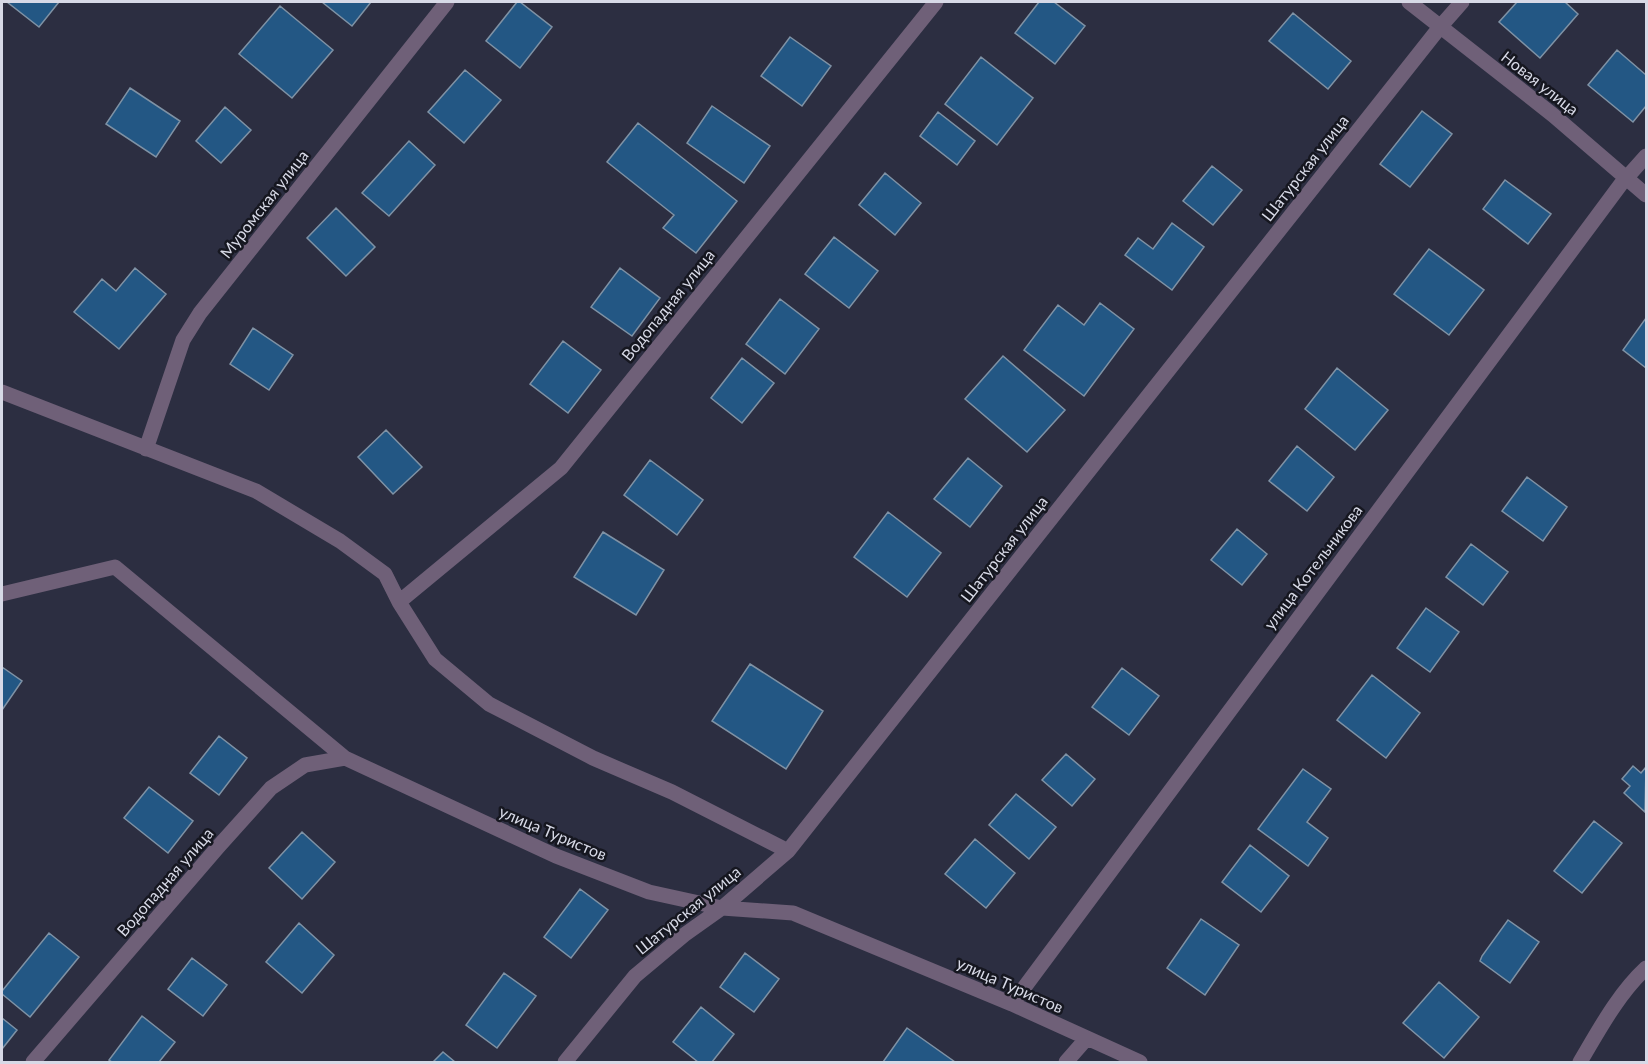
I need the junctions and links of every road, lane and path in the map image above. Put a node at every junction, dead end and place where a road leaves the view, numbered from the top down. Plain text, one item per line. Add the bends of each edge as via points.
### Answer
1 (447, 2) edge
2 (936, 2) edge
3 (1409, 2) edge
4 (1462, 2) edge
5 (1440, 27) junction
6 (1647, 156) edge
7 (1627, 178) junction
8 (1647, 195) edge
9 (2, 392) edge
10 (146, 450) junction
11 (2, 594) edge
12 (399, 602) junction
13 (345, 758) junction
14 (788, 851) junction
15 (722, 908) junction
16 (1647, 968) edge
17 (1012, 1004) junction
18 (1087, 1038) junction
19 (33, 1062) edge
20 (565, 1062) edge
21 (1066, 1062) edge
22 (1140, 1062) edge
23 (1580, 1062) edge

1 - 10 street, Муромская улица via 200,313 183,340
2 - 12 street, Водопадная улица via 561,468
3 - 5 street, Новая улица
4 - 5 street, Шатурская улица
5 - 7 street, Новая улица
5 - 14 street, Шатурская улица
6 - 7 street, улица Котельникова
7 - 8 street, Новая улица
7 - 17 street, улица Котельникова
9 - 10 street
10 - 12 street via 256,491 340,541 385,574
11 - 13 street, улица Туристов via 114,567
12 - 14 street via 435,659 489,704
13 - 15 street, улица Туристов via 556,856 650,892
13 - 19 street, Водопадная улица via 305,765 271,788
14 - 15 street, Шатурская улица
15 - 17 street, улица Туристов via 793,913
15 - 20 street, Шатурская улица via 635,976
16 - 23 street via 1603,1023
17 - 18 street, улица Туристов
18 - 21 street
18 - 22 street, улица Туристов

